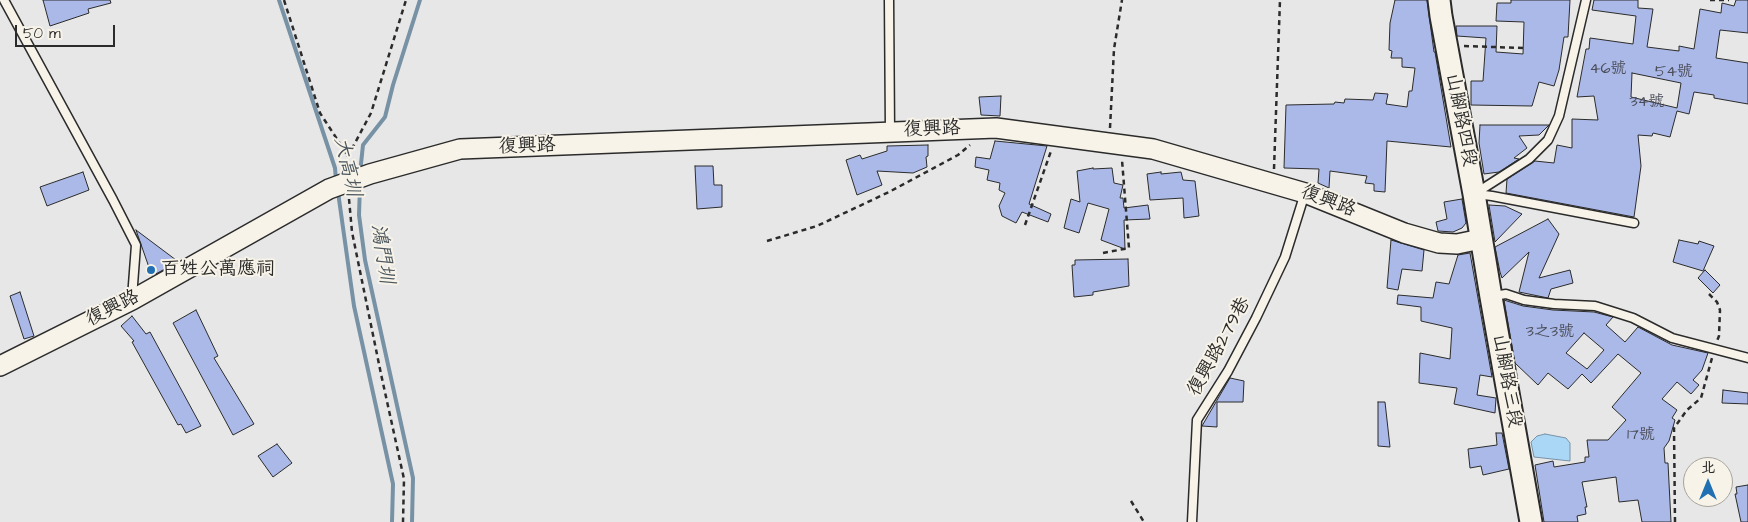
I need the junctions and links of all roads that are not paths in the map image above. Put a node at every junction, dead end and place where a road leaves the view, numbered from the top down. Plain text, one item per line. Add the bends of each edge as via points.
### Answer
1 (4, 0) edge
2 (889, 0) edge
3 (1439, 0) edge
4 (1586, 0) edge
5 (890, 131) junction
6 (1305, 193) junction
7 (1474, 194) junction
8 (1634, 223) dead end
9 (1481, 239) junction
10 (1490, 297) junction
11 (132, 300) junction
12 (1748, 358) edge
13 (0, 366) edge
14 (1192, 522) edge
15 (1531, 522) edge

1 - 11 lane via 136,245
2 - 5 lane
3 - 7 main road, 山腳路四段
4 - 7 lane via 1559,116 1548,140 1529,159
5 - 6 street, 復興路 via 996,128 1154,150
5 - 11 street, 復興路 via 460,149 330,189
6 - 9 street, 復興路 via 1404,233 1438,243 1457,244
6 - 14 lane, 復興路279巷 via 1285,256 1256,318 1197,420
7 - 8 lane
7 - 9 main road, 山腳路四段
9 - 10 main road, 山腳路三段
10 - 12 lane via 1506,294 1524,300 1596,306 1633,318 1672,338
10 - 15 main road, 山腳路三段
11 - 13 street, 復興路

